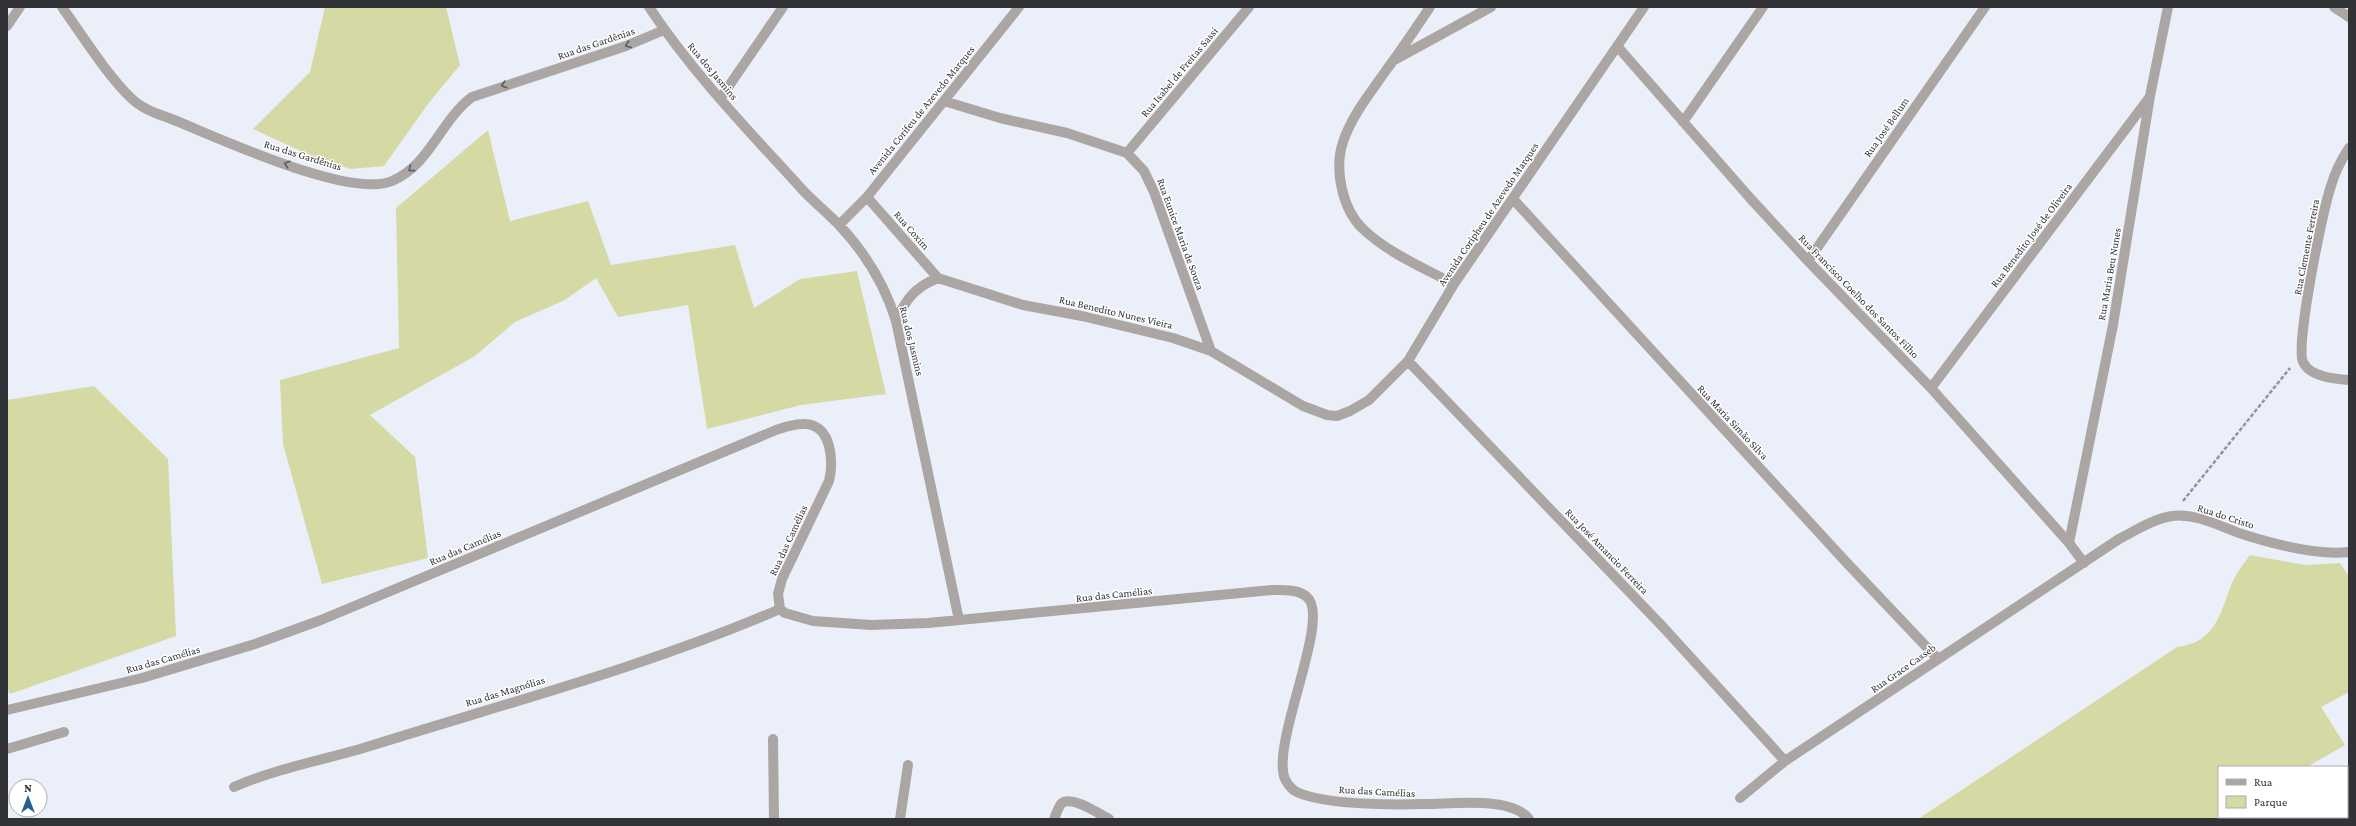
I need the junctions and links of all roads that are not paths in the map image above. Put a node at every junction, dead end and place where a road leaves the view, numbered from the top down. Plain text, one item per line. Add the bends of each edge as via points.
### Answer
1 (20, 7) edge
2 (62, 7) edge
3 (649, 7) edge
4 (783, 7) edge
5 (1019, 7) edge
6 (1249, 7) edge
7 (1430, 7) edge
8 (1491, 7) edge
9 (1644, 7) edge
10 (1763, 7) edge
11 (1985, 7) edge
12 (2168, 7) edge
13 (2334, 7) edge
14 (2349, 17) edge
15 (7, 26) edge
16 (664, 30) junction
17 (1617, 46) junction
18 (1394, 60) junction
19 (2150, 96) junction
20 (720, 99) junction
21 (944, 100) junction
22 (1683, 122) junction
23 (2349, 148) edge
24 (1127, 153) junction
25 (867, 197) junction
26 (1513, 199) junction
27 (839, 225) junction
28 (1808, 262) junction
29 (938, 278) junction
30 (1454, 284) junction
31 (896, 322) junction
32 (1211, 351) junction
33 (1408, 361) junction
34 (2347, 378) edge
35 (1931, 388) junction
36 (1337, 416) joint
37 (2068, 543) junction
38 (2349, 552) edge
39 (2084, 563) junction
40 (780, 609) junction
41 (959, 620) junction
42 (1937, 658) junction
43 (25, 707) junction
44 (7, 710) edge
45 (7, 714) edge
46 (64, 732) dead end
47 (773, 739) dead end
48 (7, 749) edge
49 (1785, 761) junction
50 (908, 765) dead end
51 (234, 787) dead end
52 (1740, 798) dead end
53 (774, 819) edge
54 (900, 819) edge
55 (1054, 819) edge
56 (1109, 819) edge
57 (1529, 819) edge

1 - 15 street
16 -> 2 street, Rua das Gardênias via 626,46 472,97 459,107 418,164 392,180 369,184 319,175 152,112 132,99 117,82
3 - 16 street, Rua dos Jasmins
4 - 20 street
5 - 21 street, Avenida Corifeu de Azevedo Marques
6 - 24 street, Rua Isabel de Freitas Sassi
7 - 18 street
8 - 18 street
9 - 17 street, Avenida Coripheu de Azevedo Marques
10 - 22 street
11 - 28 street, Rua José Bellum
12 - 19 street, Rua Maria Beu Nunes
13 - 14 street
16 - 20 street, Rua dos Jasmins
17 - 22 street, Rua Francisco Coelho dos Santos Filho
17 - 26 street, Avenida Coripheu de Azevedo Marques
18 - 30 street via 1360,107 1343,142 1341,184 1351,212 1363,229 1410,261
19 - 35 street, Rua Benedito José de Oliveira
19 - 37 street, Rua Maria Beu Nunes via 2113,325
20 - 27 street, Rua dos Jasmins via 804,192
21 - 24 street, Rua Eunice Maria de Souza via 1000,118 1067,133
21 - 25 street, Avenida Corifeu de Azevedo Marques
22 - 28 street, Rua Francisco Coelho dos Santos Filho
23 - 34 street, Rua Clemente Ferreira via 2339,162 2330,188 2309,288 2300,355 2307,368 2313,372
24 - 32 street, Rua Eunice Maria de Souza via 1144,171 1154,192
25 - 27 street, Avenida Corifeu de Azevedo Marques
25 - 29 street, Rua Coxim
26 - 30 street, Avenida Coripheu de Azevedo Marques
26 - 42 street, Rua Maria Simão Silva
27 - 31 street, Rua dos Jasmins via 870,262 891,304
28 - 35 street, Rua Francisco Coelho dos Santos Filho
29 - 31 street via 927,282 909,296
29 - 32 street, Rua Benedito Nunes Vieira via 1023,305 1173,338
30 - 33 street, Avenida Coripheu de Azevedo Marques
31 - 41 street, Rua dos Jasmins
32 - 36 street, Rua Benedito Nunes Vieira via 1303,406
33 - 36 street, Avenida Coripheu de Azevedo Marques via 1369,400
33 - 49 street, Rua José Amancio Ferreira via 1662,627
35 - 37 street, Rua Francisco Coelho dos Santos Filho
37 - 39 street, Rua Francisco Coelho dos Santos Filho
38 - 39 street, Rua do Cristo via 2325,551 2270,542 2194,517 2171,516 2145,525
39 - 42 street, Rua Grace Casseb
40 - 41 street, Rua das Camélias via 785,613 813,621 871,625
40 - 43 street, Rua das Camélias via 778,594 782,580 827,487 832,470 831,450 826,439 820,431 805,423 776,430 321,620 142,678
40 - 51 street, Rua das Magnólias via 707,639 580,681 249,780
41 - 57 street, Rua das Camélias via 1272,590 1301,593 1308,597 1312,604 1313,616 1282,767 1291,788 1298,793 1325,800 1415,805 1496,804 1511,807 1524,813
42 - 49 street, Rua Grace Casseb
43 - 44 street, Rua das Camélias
43 - 45 street, Rua das Camélias
46 - 48 street
47 - 53 street
49 - 52 street, Rua Grace Casseb
50 - 54 street
55 - 56 street via 1060,805 1067,802 1080,803

